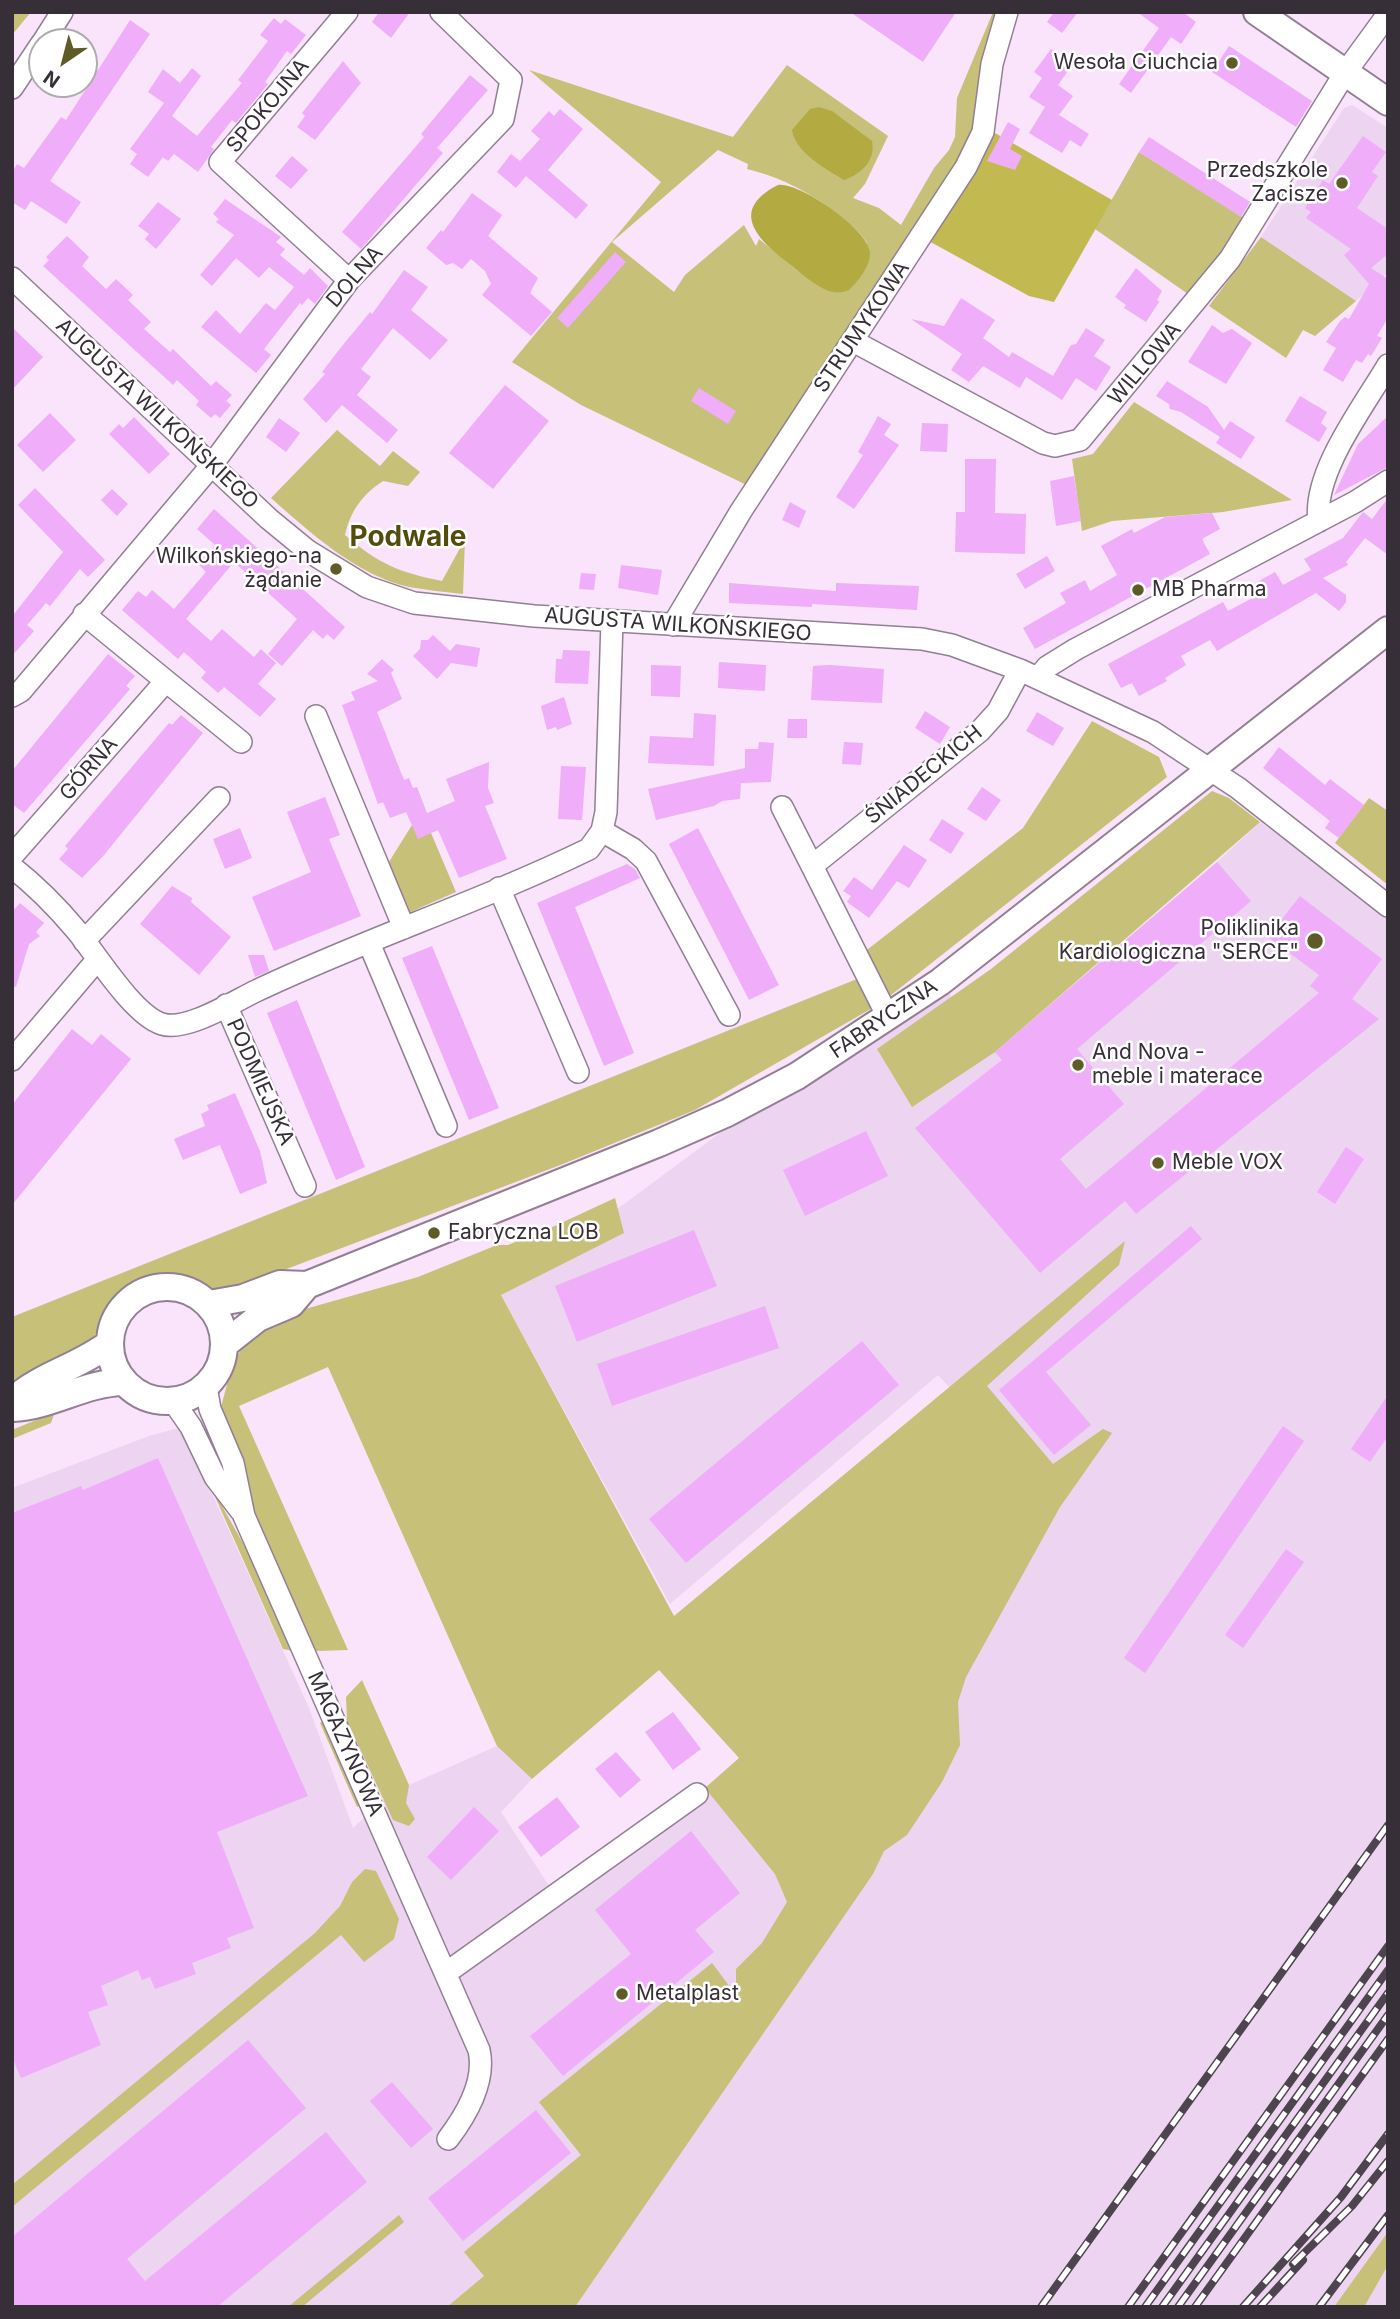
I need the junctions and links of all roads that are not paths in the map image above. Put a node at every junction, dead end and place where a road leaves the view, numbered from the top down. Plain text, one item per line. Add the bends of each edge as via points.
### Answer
1 (62, 12) edge
2 (347, 12) edge
3 (441, 12) edge
4 (1007, 12) edge
5 (1257, 12) edge
6 (1388, 14) edge
7 (52, 28) edge
8 (28, 64) edge
9 (1345, 73) junction
10 (12, 88) edge
11 (1388, 102) edge
12 (12, 278) edge
13 (349, 280) junction
14 (853, 341) junction
15 (1388, 365) edge
16 (211, 466) junction
17 (1388, 481) edge
18 (1319, 521) junction
19 (83, 614) junction
20 (612, 621) junction
21 (673, 625) junction
22 (1388, 629) edge
23 (1029, 674) junction
24 (166, 681) junction
25 (12, 696) edge
26 (316, 716) dead end
27 (242, 741) dead end
28 (1210, 770) junction
29 (219, 798) dead end
30 (782, 807) dead end
31 (602, 831) junction
32 (12, 856) edge
33 (812, 866) junction
34 (12, 867) edge
35 (499, 888) junction
36 (1388, 906) edge
37 (404, 928) junction
38 (84, 941) junction
39 (369, 943) junction
40 (97, 960) junction
41 (226, 1005) junction
42 (729, 1015) dead end
43 (888, 1017) junction
44 (12, 1060) edge
45 (578, 1072) dead end
46 (446, 1126) dead end
47 (305, 1186) dead end
48 (307, 1284) junction
49 (209, 1304) junction
50 (110, 1343) junction
51 (225, 1344) junction
52 (124, 1382) junction
53 (206, 1387) junction
54 (12, 1401) edge
55 (173, 1401) junction
56 (12, 1408) edge
57 (244, 1516) junction
58 (697, 1794) dead end
59 (446, 1973) junction
60 (448, 2139) dead end

1 - 7 street
2 - 13 street, SPOKOJNA via 220,162
3 - 13 street, DOLNA via 511,80 503,118
4 - 14 street, STRUMYKOWA via 992,64 983,132 966,167
5 - 9 street
6 - 9 street, WILLOWA
8 - 10 street
9 - 11 street
9 - 14 street, WILLOWA via 1230,259 1080,440 1055,446 1043,443
12 - 16 street, AUGUSTA WILKOŃSKIEGO
13 - 16 street, DOLNA
14 - 21 street, STRUMYKOWA via 741,511
15 - 18 street via 1326,474 1317,503
16 - 19 street
16 - 20 street, AUGUSTA WILKOŃSKIEGO via 309,551 386,595 441,606
17 - 18 street, ŚNIADECKICH
18 - 23 street, ŚNIADECKICH
19 - 24 street
19 - 25 street via 21,691
20 - 21 street, AUGUSTA WILKOŃSKIEGO
20 - 31 street via 607,811
21 - 23 street, AUGUSTA WILKOŃSKIEGO via 922,639
22 - 28 street, FABRYCZNA
23 - 28 street, AUGUSTA WILKOŃSKIEGO via 1153,732
23 - 33 street, ŚNIADECKICH via 980,732
24 - 27 street
24 - 32 street, GÓRNA
26 - 37 street
28 - 36 street, AUGUSTA WILKOŃSKIEGO
28 - 43 street, FABRYCZNA via 940,982
29 - 38 street
30 - 33 street
31 - 35 street, PODMIEJSKA via 589,849
31 - 42 street via 646,861
33 - 43 street
34 - 38 street via 37,887
35 - 37 street, PODMIEJSKA
35 - 45 street
37 - 39 street, PODMIEJSKA
38 - 40 street
39 - 41 street, PODMIEJSKA
39 - 46 street
40 - 41 street via 146,1016 162,1024 179,1025
40 - 44 street
41 - 47 street, PODMIEJSKA
43 - 48 street, FABRYCZNA via 797,1076 727,1113
48 - 49 street, FABRYCZNA via 280,1284
48 - 51 street, FABRYCZNA via 291,1304 258,1318
49 - 50 street via 180,1288 146,1290 120,1311
49 - 51 street via 221,1323
50 - 52 street via 113,1364
50 - 54 street via 83,1362 28,1386
51 - 53 street via 220,1368
52 - 55 street via 146,1397
52 - 56 street via 91,1385 38,1407
53 - 55 street
53 - 57 street, MAGAZYNOWA via 233,1463
55 - 57 street, MAGAZYNOWA via 215,1477
57 - 59 street, MAGAZYNOWA
58 - 59 street
59 - 60 street, MAGAZYNOWA via 483,2066 467,2108

